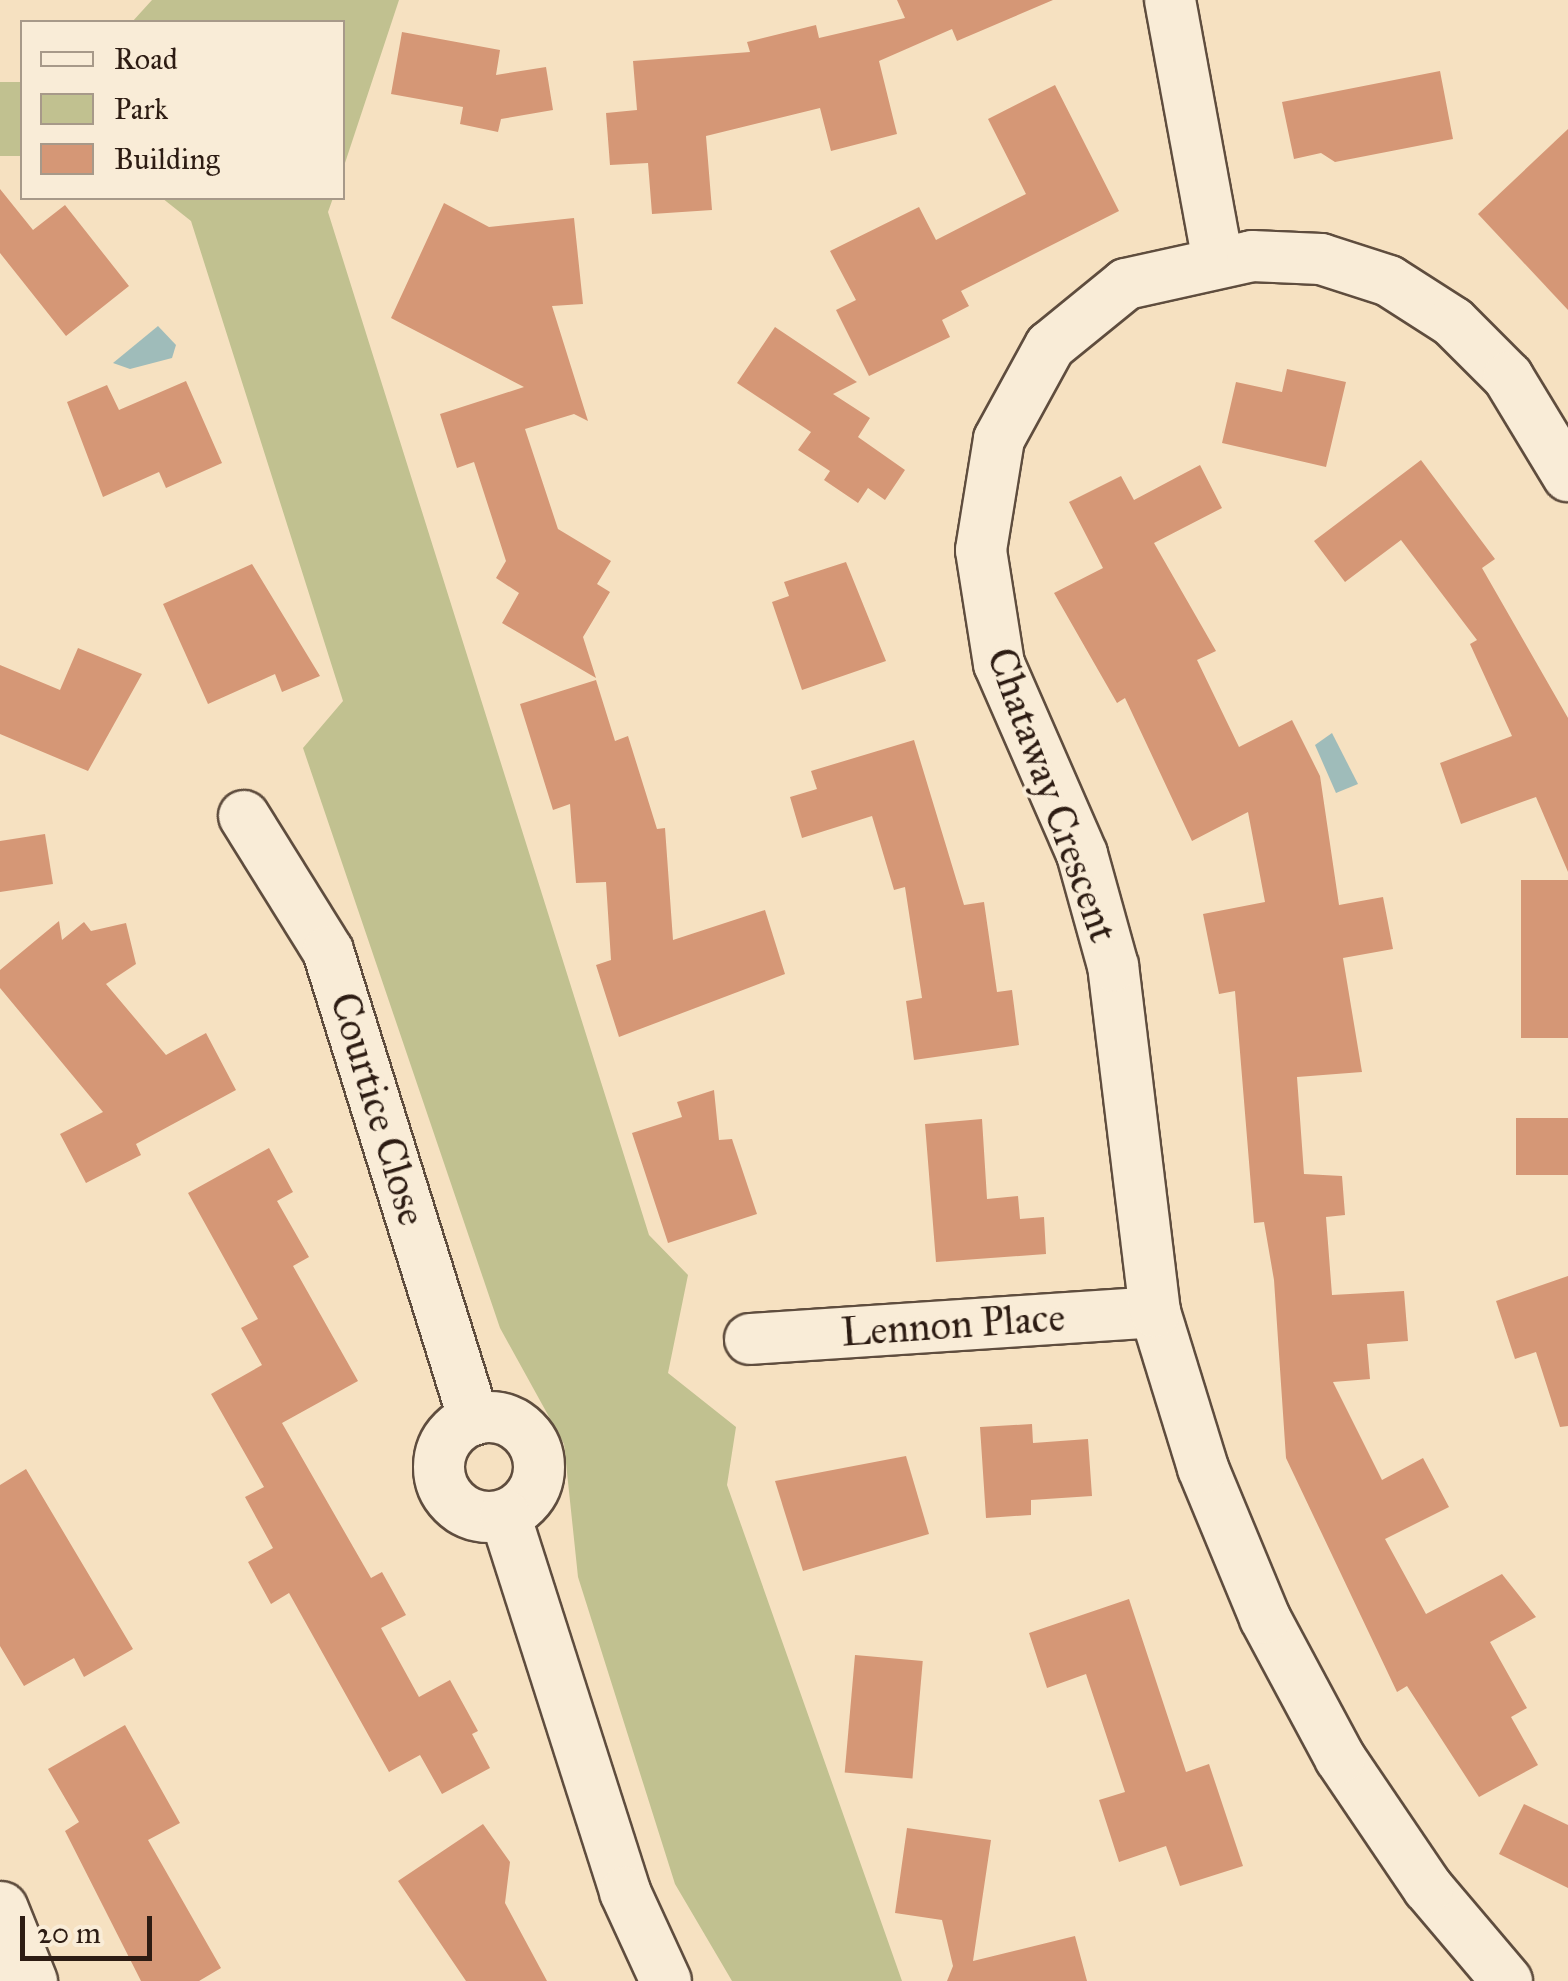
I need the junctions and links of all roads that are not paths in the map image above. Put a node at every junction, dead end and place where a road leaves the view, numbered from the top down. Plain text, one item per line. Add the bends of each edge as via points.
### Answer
1 (1170, 0) edge
2 (1218, 262) junction
3 (1568, 476) edge
4 (244, 816) dead end
5 (1156, 1312) junction
6 (750, 1338) dead end
7 (474, 1420) junction
8 (505, 1514) junction
9 (0, 1909) edge
10 (29, 1981) edge
11 (666, 1981) edge
12 (1507, 1981) edge

1 - 2 street
2 - 3 street, Chataway Crescent via 1322,259 1389,281 1453,322 1508,377
2 - 5 street, Chataway Crescent via 1126,284 1050,346 999,439 981,550 999,664 1082,854 1113,966
4 - 7 street, Courtice Close via 328,951
5 - 6 street, Lennon Place
5 - 12 street, Chataway Crescent via 1202,1468 1264,1618 1369,1800
7 - 8 street via 512,1423 537,1452 534,1490
7 - 8 street via 444,1445 442,1483 467,1512
8 - 11 street via 625,1892
9 - 10 street

